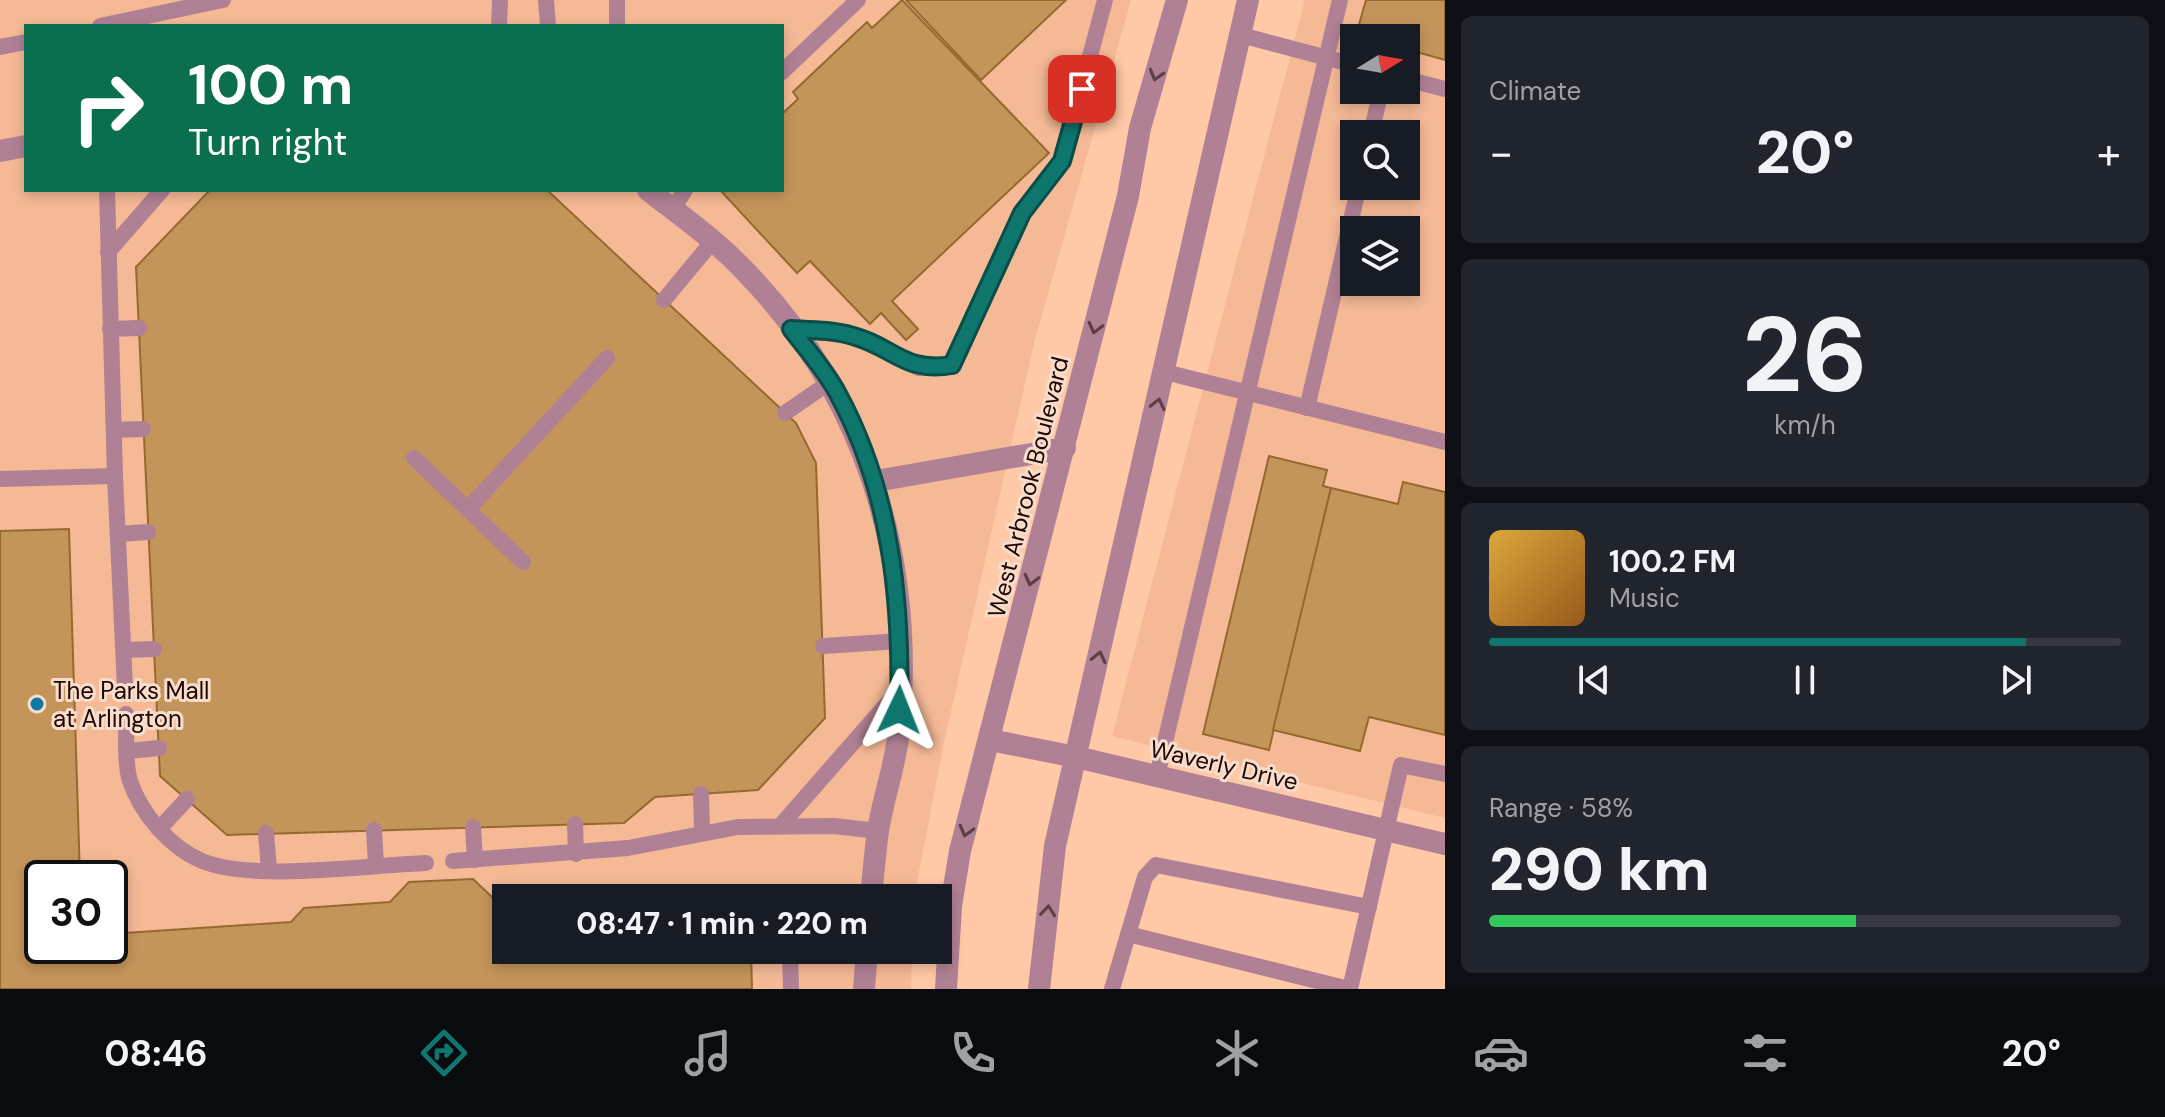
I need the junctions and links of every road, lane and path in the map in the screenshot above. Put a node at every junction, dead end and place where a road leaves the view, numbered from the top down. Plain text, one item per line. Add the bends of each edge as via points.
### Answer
1 (223, 0) edge
2 (500, 0) edge
3 (546, 0) edge
4 (617, 0) edge
5 (858, 0) edge
6 (1105, 0) edge
7 (1177, 0) edge
8 (1248, 0) edge
9 (1340, 0) edge
10 (198, 3) edge
11 (109, 24) edge
12 (499, 24) edge
13 (548, 24) edge
14 (617, 24) edge
15 (1241, 35) junction
16 (24, 42) edge
17 (0, 47) edge
18 (1329, 59) junction
19 (1340, 62) edge
20 (784, 70) edge
21 (1420, 83) edge
22 (1445, 89) edge
23 (24, 146) edge
24 (0, 151) edge
25 (107, 192) edge
26 (160, 192) edge
27 (651, 192) edge
28 (684, 192) edge
29 (1356, 200) edge
30 (673, 209) junction
31 (712, 242) junction
32 (108, 252) junction
33 (664, 300) dead end
34 (139, 328) dead end
35 (110, 329) junction
36 (791, 329) junction
37 (607, 358) dead end
38 (1165, 372) junction
39 (830, 382) junction
40 (1247, 392) junction
41 (1307, 408) junction
42 (785, 413) dead end
43 (143, 429) dead end
44 (114, 430) junction
45 (1445, 442) edge
46 (1065, 448) junction
47 (414, 458) dead end
48 (115, 476) junction
49 (0, 479) edge
50 (876, 481) junction
51 (468, 509) junction
52 (148, 532) dead end
53 (118, 534) junction
54 (523, 562) dead end
55 (901, 641) junction
56 (823, 646) dead end
57 (154, 649) dead end
58 (124, 650) junction
59 (125, 688) dead end
60 (900, 689) junction
61 (126, 714) dead end
62 (990, 740) junction
63 (159, 748) dead end
64 (128, 751) junction
65 (1076, 757) junction
66 (1445, 774) edge
67 (1157, 776) junction
68 (701, 794) dead end
69 (187, 799) dead end
70 (575, 824) dead end
71 (781, 825) junction
72 (473, 827) dead end
73 (159, 829) junction
74 (374, 830) dead end
75 (878, 831) junction
76 (1387, 831) junction
77 (702, 832) junction
78 (266, 833) dead end
79 (1445, 844) edge
80 (576, 854) junction
81 (475, 860) junction
82 (453, 861) dead end
83 (426, 863) dead end
84 (376, 865) junction
85 (269, 869) junction
86 (872, 884) edge
87 (1369, 907) junction
88 (1128, 934) junction
89 (790, 964) edge
90 (866, 964) edge
91 (791, 989) edge
92 (864, 989) edge
93 (946, 989) edge
94 (1039, 989) edge
95 (1112, 989) edge
96 (1349, 989) edge

1 - 10 lane
2 - 12 lane
3 - 13 lane
4 - 14 lane
5 - 20 lane
6 - 36 lane via 1062,161 1022,213 952,365 919,368 856,336
7 -> 46 street, West Arbrook Boulevard via 1140,128
8 - 15 street
9 - 18 lane
10 - 11 lane
15 - 18 lane
15 - 38 street
16 - 17 lane
18 - 19 lane
18 - 40 lane
21 - 22 lane
23 - 24 street
25 - 32 lane
26 - 32 lane
27 - 30 street
28 - 30 lane
29 - 41 lane
30 - 31 street
31 - 33 lane
31 - 36 street via 742,268
32 - 35 lane
34 - 35 lane
35 - 44 lane
36 - 39 street
37 - 51 lane
38 - 40 lane
65 -> 38 street
39 - 42 lane
39 - 50 street
40 - 41 lane
40 - 67 lane
41 - 45 lane
43 - 44 lane
44 - 48 lane
46 - 50 street
46 -> 62 street, West Arbrook Boulevard
47 - 51 lane
48 - 49 lane
48 - 53 lane
50 - 55 street via 896,577
51 - 54 lane
52 - 53 lane
53 - 58 lane
55 - 56 lane
55 - 60 street
57 - 58 lane
58 - 59 lane
60 - 71 lane
60 - 75 street via 899,732
61 - 64 lane
62 - 65 street, Waverly Drive
62 -> 93 street, West Arbrook Boulevard via 960,851
63 - 64 lane
64 - 73 lane via 130,779
65 - 67 street, Waverly Drive
94 -> 65 street via 1055,846
66 - 76 lane via 1401,765
67 - 76 street, Waverly Drive
68 - 77 lane
69 - 73 lane
70 - 80 lane
71 - 75 lane
71 - 77 lane
72 - 81 lane
73 - 85 lane via 202,861
74 - 84 lane
75 - 86 street
76 - 79 street, Waverly Drive
76 - 87 lane
77 - 80 lane
78 - 85 lane
80 - 81 lane
81 - 82 lane
83 - 84 lane
84 - 85 lane
87 - 88 lane via 1156,865 1145,877
87 - 96 lane
88 - 95 lane
88 - 96 lane
89 - 91 lane
90 - 92 street

